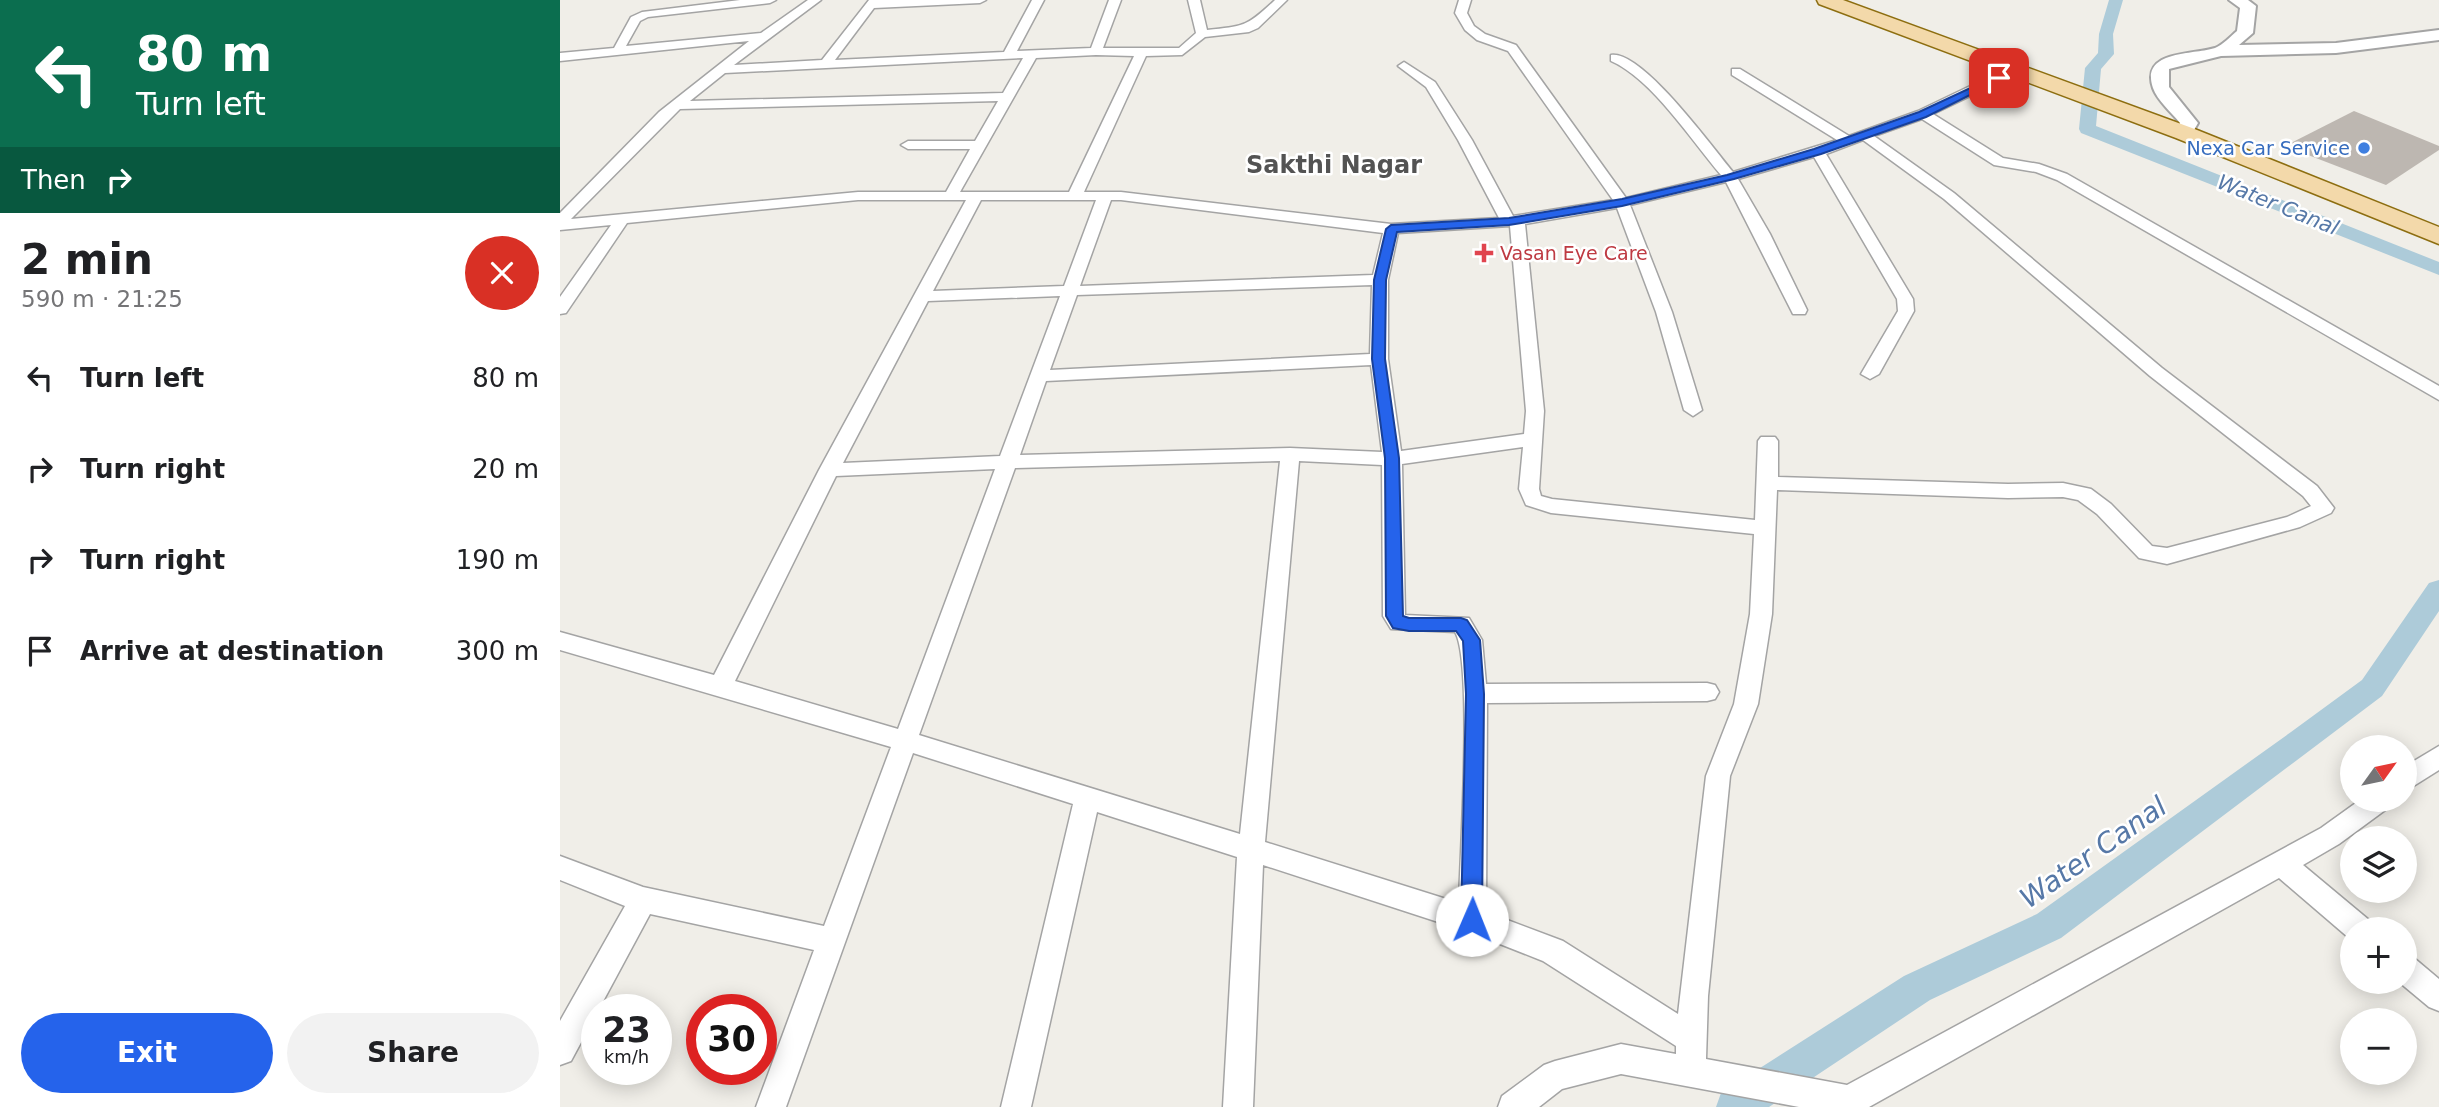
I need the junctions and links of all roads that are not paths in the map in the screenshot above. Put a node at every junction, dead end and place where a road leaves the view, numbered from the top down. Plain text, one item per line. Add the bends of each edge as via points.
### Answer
1 (770, 0) edge
2 (814, 0) edge
3 (980, 0) edge
4 (1038, 0) edge
5 (1115, 0) edge
6 (1195, 0) edge
7 (1281, 0) edge
8 (1465, 0) edge
9 (1826, 0) edge
10 (1849, 0) edge
11 (2236, 0) edge
12 (874, 2) edge
13 (1202, 34) junction
14 (2439, 35) edge
15 (767, 36) junction
16 (618, 51) junction
17 (1096, 51) junction
18 (2222, 51) junction
19 (1142, 53) junction
20 (1031, 55) junction
21 (1008, 56) junction
22 (560, 57) edge
23 (1615, 58) dead end
24 (825, 65) junction
25 (1404, 66) dead end
26 (722, 69) junction
27 (2016, 69) junction
28 (1736, 72) dead end
29 (2057, 79) junction
30 (1009, 97) junction
31 (677, 105) junction
32 (1923, 114) junction
33 (2186, 128) junction
34 (1856, 138) junction
35 (908, 145) dead end
36 (981, 145) junction
37 (1818, 152) junction
38 (1730, 177) junction
39 (1105, 196) junction
40 (950, 197) junction
41 (1074, 197) junction
42 (975, 198) junction
43 (1622, 203) junction
44 (621, 221) junction
45 (1513, 221) junction
46 (2439, 222) edge
47 (560, 224) edge
48 (1391, 229) junction
49 (2439, 236) edge
50 (1380, 280) junction
51 (1071, 290) junction
52 (922, 296) junction
53 (560, 309) edge
54 (1799, 310) dead end
55 (1379, 359) junction
56 (1870, 374) dead end
57 (1040, 376) junction
58 (2439, 394) edge
59 (1693, 410) dead end
60 (1533, 439) junction
61 (1768, 441) dead end
62 (1290, 454) junction
63 (1392, 458) junction
64 (1008, 462) junction
65 (829, 470) junction
66 (1768, 482) junction
67 (1765, 528) junction
68 (560, 641) edge
69 (721, 685) junction
70 (1707, 692) dead end
71 (1475, 694) junction
72 (905, 741) junction
73 (2439, 756) edge
74 (2417, 772) edge
75 (1087, 799) junction
76 (2363, 812) edge
77 (1251, 850) junction
78 (2281, 863) junction
79 (560, 868) edge
80 (643, 900) junction
81 (2345, 917) edge
82 (1472, 920) junction
83 (832, 942) junction
84 (2417, 979) edge
85 (2439, 997) edge
86 (1692, 1038) junction
87 (560, 1050) edge
88 (1690, 1070) junction
89 (771, 1107) edge
90 (1016, 1107) edge
91 (1238, 1107) edge
92 (1513, 1107) edge

1 - 16 street via 646,15 635,19
2 - 15 street
3 - 12 street
4 - 21 street
5 - 17 street
6 - 13 street
7 - 13 street via 1245,30
8 - 43 street via 1461,13 1469,28 1512,48
9 - 27 main road
10 - 29 main road
11 - 18 street via 2248,6 2245,33
12 - 24 street
13 - 19 street via 1182,51
14 - 18 street via 2325,48
15 - 16 street
15 - 26 street
16 - 22 street
17 - 19 street
17 - 20 street
18 - 33 street via 2190,55 2161,66 2161,89
19 - 41 street
20 - 21 street
20 - 30 street
21 - 24 street
23 - 38 street via 1649,81
24 - 26 street
25 - 45 street via 1430,85
26 - 31 street
27 - 29 main road
27 - 32 street
28 - 34 street
29 - 33 main road
30 - 31 street
30 - 36 street
31 - 47 street
32 - 34 street
32 - 58 street via 1999,162 2062,177
33 - 46 main road
33 - 49 main road
34 - 37 street
34 - 66 street via 1949,196 2156,372 2310,491 2324,508 2293,522 2167,556 2146,553 2104,509 2084,494 2063,490
35 - 36 street
36 - 40 street
37 - 38 street
37 - 56 street via 1905,299 1906,311
38 - 43 street
38 - 54 street
39 - 41 street
39 - 48 street
39 - 51 street
40 - 42 street
40 - 44 street via 858,196
41 - 42 street
42 - 52 street
43 - 45 street
43 - 59 street via 1664,312
44 - 47 street
44 - 53 street
45 - 48 street
45 - 60 street via 1535,411
48 - 50 street
50 - 51 street
50 - 55 street
51 - 52 street
51 - 57 street
52 - 65 street
55 - 57 street
55 - 63 street
57 - 64 street
60 - 63 street
60 - 67 street via 1529,489 1533,500 1551,506
61 - 66 street
62 - 63 street
62 - 64 street
62 - 77 street
63 - 71 street via 1394,616 1409,625 1461,624 1471,640
64 - 65 street
64 - 72 street
65 - 69 street
66 - 67 street
67 - 86 street via 1761,614 1746,704 1718,776
68 - 69 street
69 - 72 street
70 - 71 street
71 - 82 street
72 - 75 street
72 - 83 street
73 - 74 street
75 - 77 street
75 - 90 street
76 - 78 street
77 - 82 street
77 - 91 street
78 - 81 street
78 - 88 street via 1849,1101
79 - 80 street
80 - 83 street
80 - 87 street
82 - 86 street via 1553,951
83 - 89 street
84 - 85 street
86 - 88 street
88 - 92 street via 1621,1059 1555,1076

